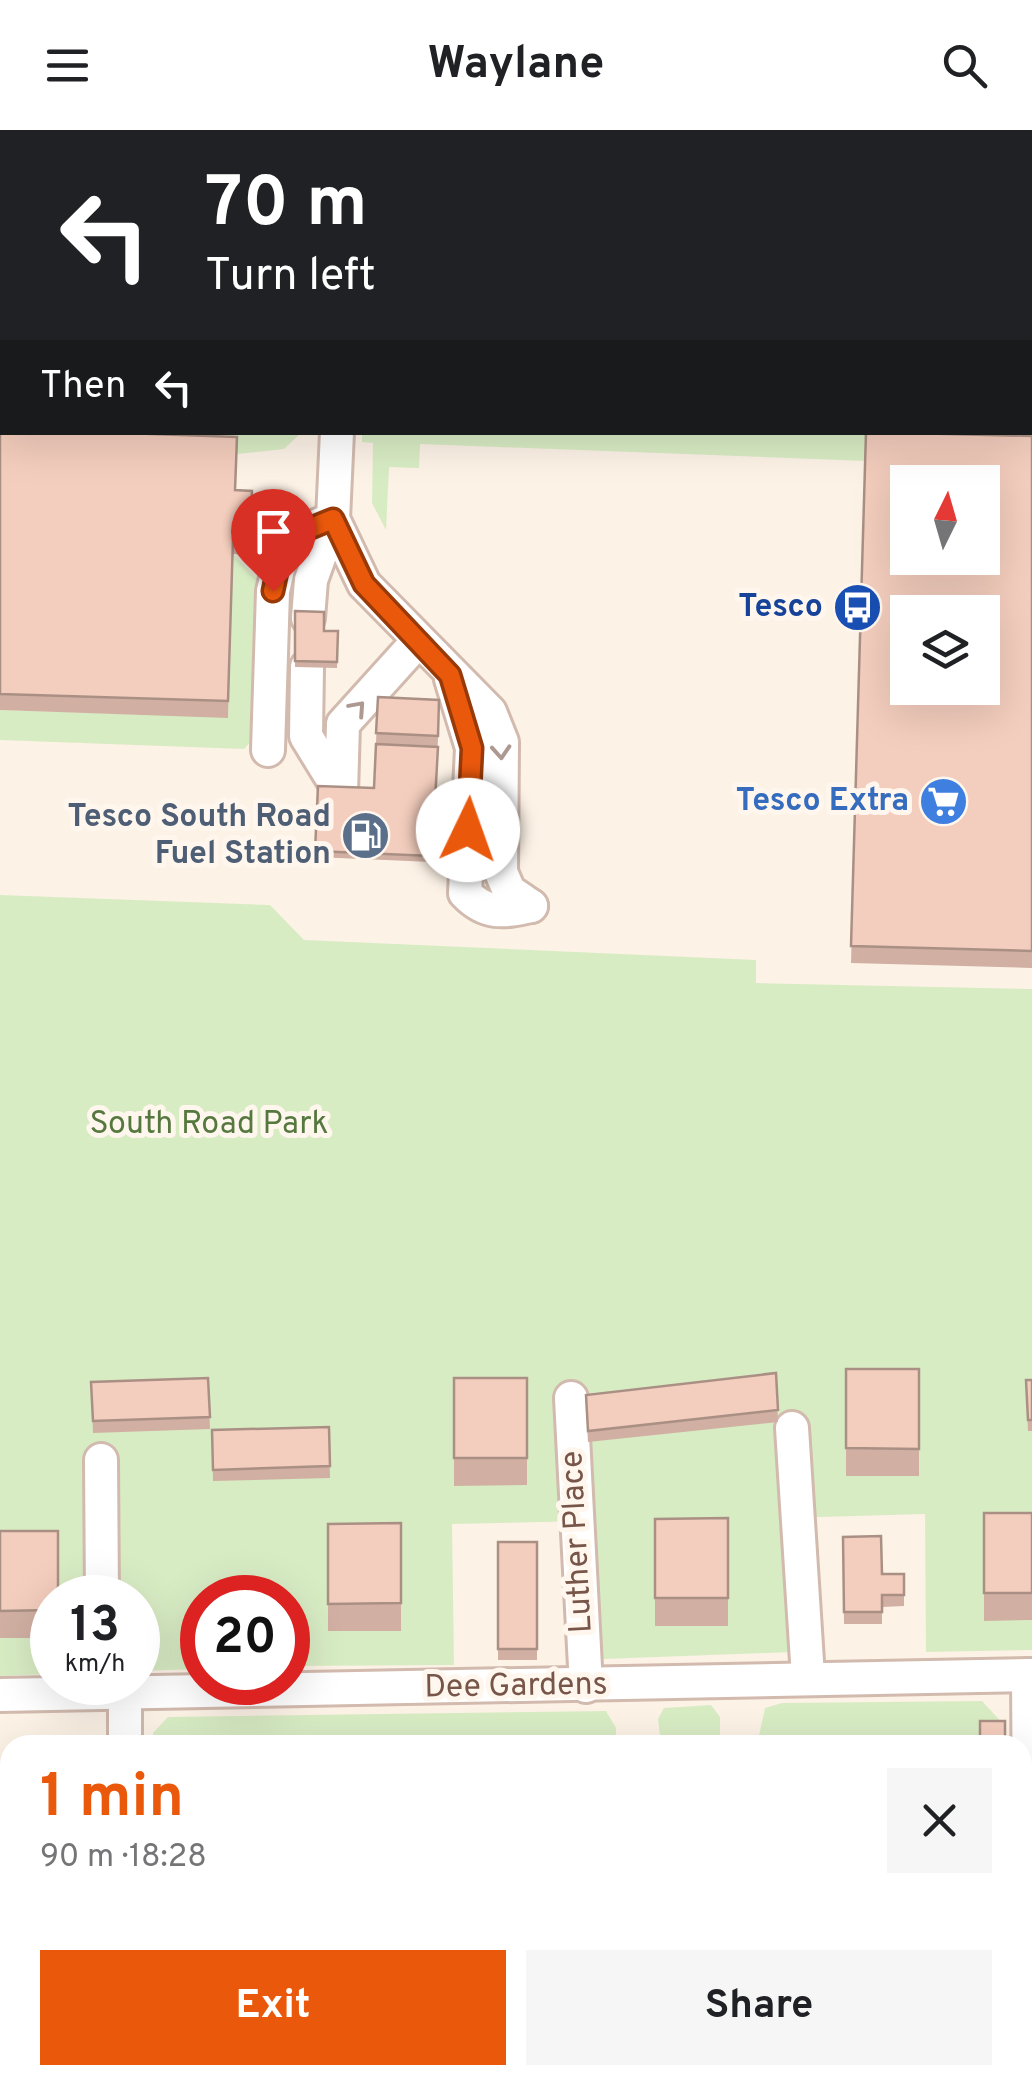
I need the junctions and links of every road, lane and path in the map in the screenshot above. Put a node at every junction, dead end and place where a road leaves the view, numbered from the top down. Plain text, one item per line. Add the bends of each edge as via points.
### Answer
1 (337, 435) edge
2 (333, 519) junction
3 (308, 618) edge
4 (418, 642) junction
5 (307, 667) edge
6 (450, 675) junction
7 (268, 750) dead end
8 (502, 823) junction
9 (434, 829) edge
10 (468, 830) junction
11 (571, 1398) dead end
12 (792, 1428) dead end
13 (101, 1460) dead end
14 (102, 1575) edge
15 (1030, 1675) edge
16 (808, 1677) junction
17 (586, 1686) junction
18 (160, 1690) edge
19 (30, 1694) edge
20 (0, 1695) edge
21 (114, 1705) edge
22 (122, 1735) edge
23 (1030, 1735) edge

1 - 2 street
2 - 3 street via 311,580
2 - 4 street via 364,584
2 - 7 street via 284,539 273,591
5 -> 4 street via 306,736 341,792 343,724
4 - 6 street
6 -> 8 street via 490,712 502,742
6 - 10 street via 472,748
8 - 10 street
8 - 10 street via 501,872 509,891 531,906 480,909 465,893
9 - 10 street
11 - 17 street, Luther Place
12 - 16 street
13 - 14 street
15 - 16 street, Dee Gardens
15 - 23 street
16 - 17 street, Dee Gardens
17 - 18 street, Dee Gardens
19 - 20 street, Dee Gardens
21 - 22 street

